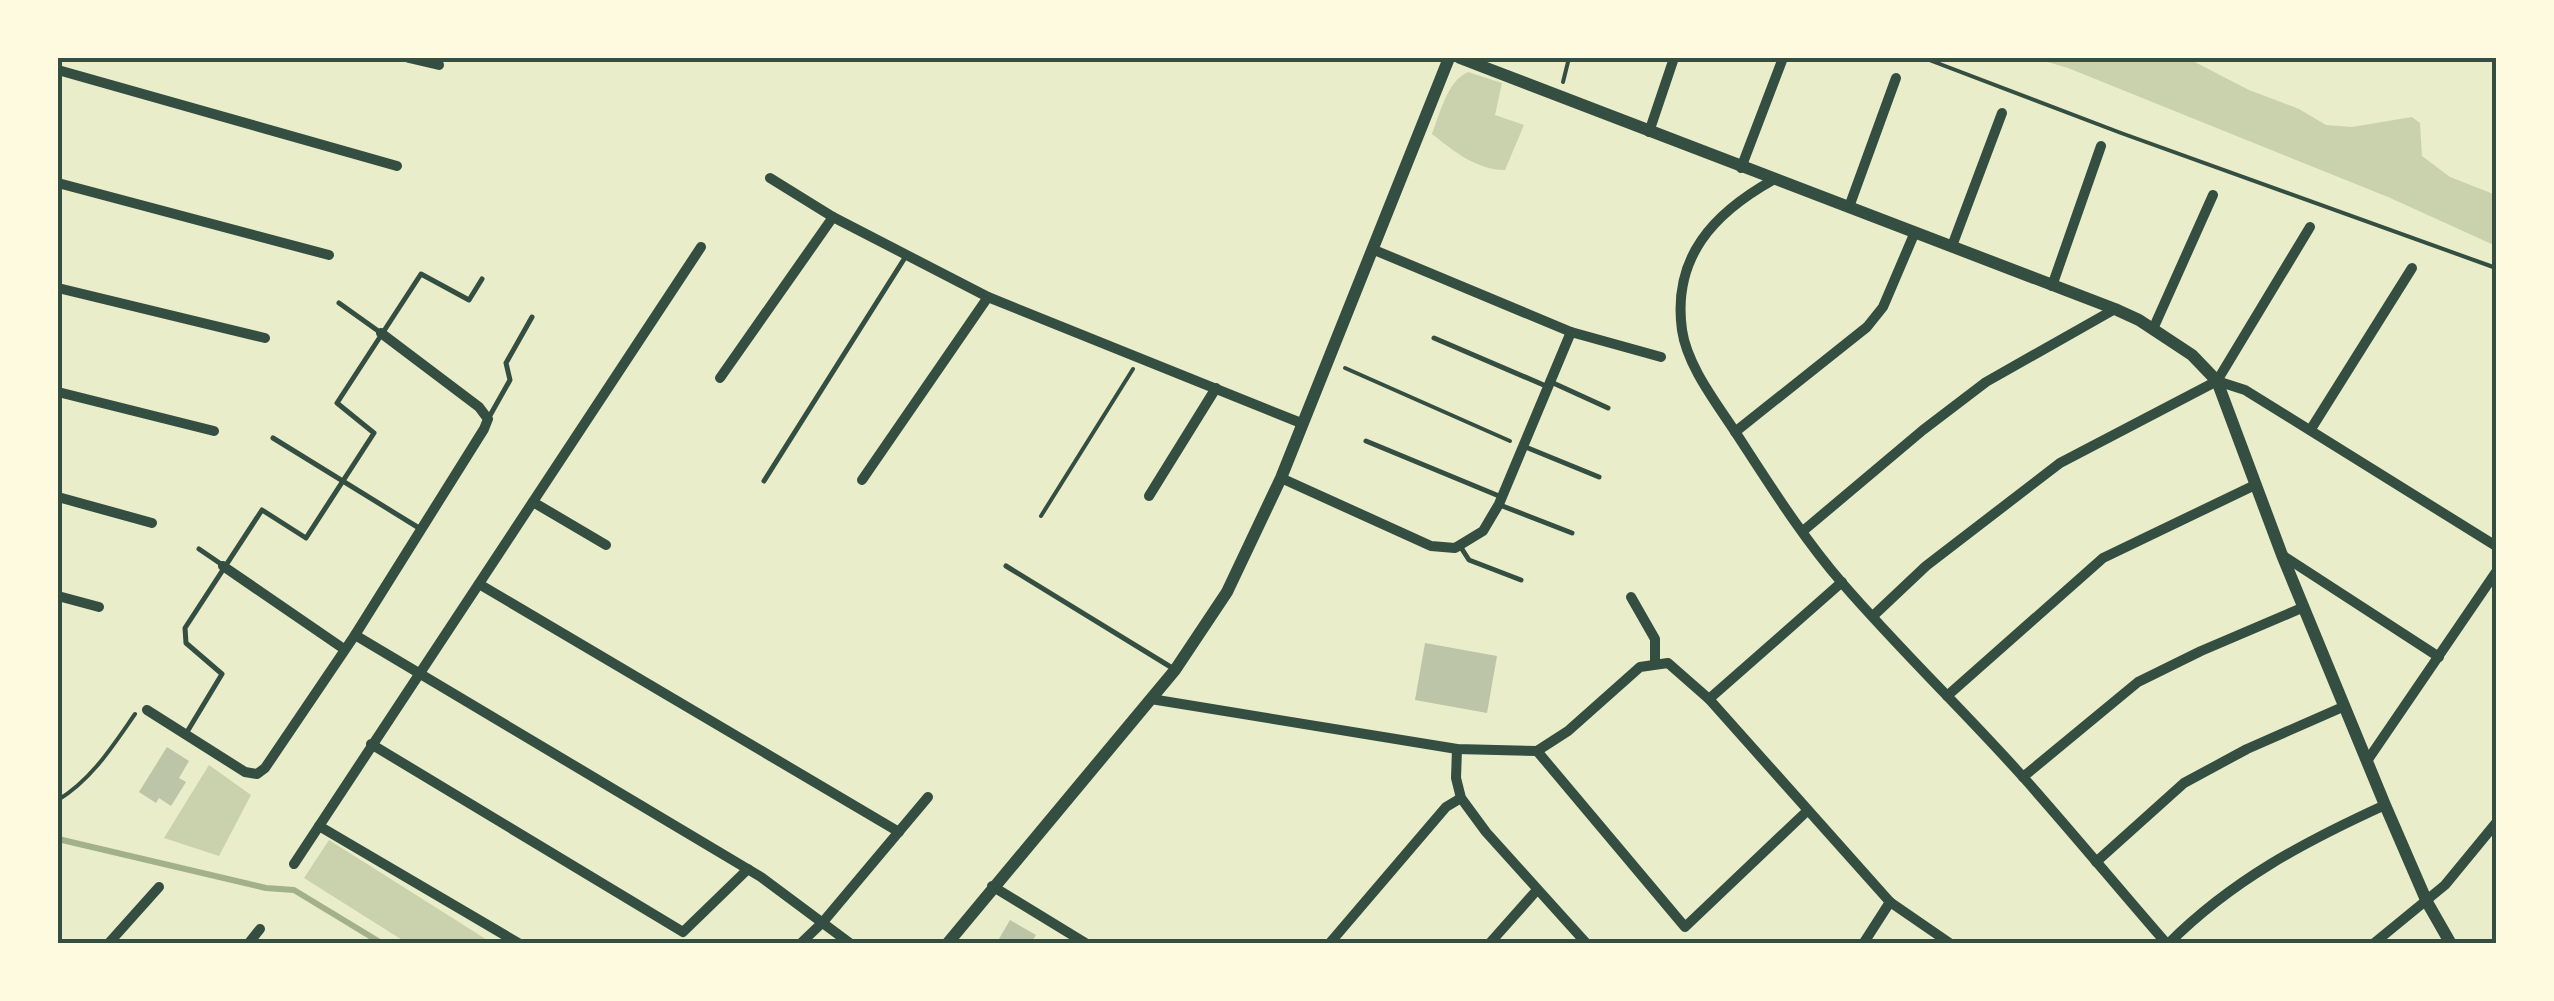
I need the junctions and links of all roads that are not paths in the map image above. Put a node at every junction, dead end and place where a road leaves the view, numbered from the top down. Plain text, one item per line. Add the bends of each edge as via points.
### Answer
1 (409, 58) edge
2 (1449, 58) edge
3 (1460, 58) edge
4 (1674, 58) edge
5 (1784, 58) edge
6 (439, 64) dead end
7 (58, 70) edge
8 (1896, 78) dead end
9 (2002, 113) dead end
10 (1650, 132) junction
11 (2101, 146) dead end
12 (397, 166) dead end
13 (1741, 168) junction
14 (770, 178) dead end
15 (1773, 180) junction
16 (58, 183) edge
17 (2213, 195) dead end
18 (1850, 207) junction
19 (833, 217) junction
20 (2310, 227) dead end
21 (1915, 232) junction
22 (702, 246) dead end
23 (1952, 246) junction
24 (1372, 248) junction
25 (330, 254) dead end
26 (906, 256) junction
27 (2412, 268) dead end
28 (482, 280) dead end
29 (2052, 286) junction
30 (58, 288) edge
31 (988, 297) junction
32 (340, 303) dead end
33 (2115, 309) junction
34 (532, 317) dead end
35 (2153, 329) junction
36 (1570, 332) junction
37 (381, 333) junction
38 (265, 338) dead end
39 (1434, 338) dead end
40 (1661, 357) dead end
41 (720, 378) dead end
42 (2217, 381) junction
43 (1549, 384) junction
44 (1216, 388) junction
45 (58, 392) edge
46 (1608, 408) dead end
47 (488, 418) junction
48 (1301, 423) junction
49 (2312, 429) junction
50 (214, 432) dead end
51 (1736, 432) junction
52 (272, 438) dead end
53 (1366, 440) dead end
54 (1523, 446) junction
55 (1598, 477) dead end
56 (1281, 478) junction
57 (862, 480) dead end
58 (764, 481) dead end
59 (344, 484) junction
60 (2255, 485) junction
61 (1149, 496) dead end
62 (58, 497) edge
63 (1501, 501) junction
64 (533, 502) junction
65 (152, 523) dead end
66 (421, 529) junction
67 (1803, 531) junction
68 (1572, 533) dead end
69 (606, 545) dead end
70 (1460, 546) junction
71 (2496, 546) edge
72 (199, 549) dead end
73 (2282, 555) junction
74 (224, 566) junction
75 (1006, 566) dead end
76 (2496, 572) edge
77 (1521, 580) dead end
78 (1842, 582) junction
79 (479, 584) junction
80 (58, 596) edge
81 (1632, 597) dead end
82 (98, 607) dead end
83 (2304, 607) junction
84 (1873, 616) junction
85 (354, 635) junction
86 (344, 649) junction
87 (2439, 657) junction
88 (1654, 662) junction
89 (1175, 670) junction
90 (418, 676) junction
91 (1947, 696) junction
92 (1151, 699) junction
93 (1709, 699) junction
94 (2345, 706) junction
95 (147, 710) road end
96 (186, 735) junction
97 (371, 744) junction
98 (1457, 749) junction
99 (1537, 751) junction
100 (2367, 761) junction
101 (2023, 777) junction
102 (928, 798) dead end
103 (1461, 798) junction
104 (2385, 804) junction
105 (1806, 812) junction
106 (2496, 823) edge
107 (319, 826) junction
108 (898, 832) junction
109 (2096, 862) junction
110 (294, 864) dead end
111 (748, 869) junction
112 (992, 886) junction
113 (159, 887) dead end
114 (1536, 890) junction
115 (1890, 902) junction
116 (2427, 902) junction
117 (823, 922) junction
118 (260, 930) dead end
119 (108, 944) edge
120 (248, 944) edge
121 (520, 944) edge
122 (800, 944) edge
123 (851, 944) edge
124 (946, 944) edge
125 (1087, 944) edge
126 (1330, 944) edge
127 (1489, 944) edge
128 (1587, 944) edge
129 (1863, 944) edge
130 (1950, 944) edge
131 (2168, 944) edge
132 (2373, 944) edge
133 (2451, 944) edge

1 - 6 street
2 - 24 street
3 - 10 street
4 - 10 street
5 - 13 street
7 - 12 street
8 - 18 street
9 - 23 street
10 - 13 street
11 - 29 street
13 - 15 street
14 - 19 street
15 - 18 street
15 - 51 street via 1722,214 1697,245 1682,289 1683,335
16 - 25 street
17 - 35 street
18 - 21 street
19 - 26 street
19 - 41 street
20 - 42 street
21 - 23 street
21 - 51 street via 1867,327
22 - 64 street
23 - 29 street
24 - 36 street
24 - 48 street
26 - 31 street
26 - 58 lane
27 - 49 street
28 - 37 lane via 469,300 421,274
29 - 33 street
30 - 38 street
31 - 44 street
31 - 57 street
32 - 37 lane
33 - 35 street
33 - 67 street via 1986,382
34 - 47 lane via 506,364 510,380
35 - 42 street
36 - 40 street
36 - 43 street
37 - 47 street
37 - 59 lane via 337,403 374,433
39 - 43 lane
42 - 49 street via 2246,390
42 - 60 street
42 - 84 street via 2060,463 1926,566
43 - 46 lane
43 - 54 street
44 - 48 street
44 - 61 street
45 - 50 street
47 - 66 street
48 - 56 street
49 - 71 street
51 - 67 street
52 - 59 lane
53 - 63 lane
54 - 55 lane
54 - 63 street
56 - 70 street via 1431,546
56 - 89 street via 1227,592
59 - 66 lane
59 - 74 lane via 306,538 262,510
60 - 73 street
60 - 91 street via 2103,558
62 - 65 street
63 - 68 lane
63 - 70 street via 1482,531
64 - 69 street
64 - 79 street
66 - 85 street
67 - 78 street
70 - 77 lane via 1470,560
72 - 74 lane
73 - 83 street
73 - 87 street
74 - 86 street
74 - 96 lane via 186,628 186,643 222,674
75 - 89 lane
76 - 87 street
78 - 84 street
78 - 93 street
79 - 90 street
79 - 108 street
80 - 82 street
81 - 88 street via 1655,638
83 - 94 street
83 - 101 street via 2138,682
84 - 91 street
85 - 86 street
85 - 90 street
86 - 96 street via 257,774
87 - 100 street
88 - 93 street via 1678,668
88 - 99 street
89 - 92 street
90 - 97 street
90 - 111 street
91 - 101 street
92 - 98 street
92 - 112 street
93 - 105 street
94 - 100 street
94 - 109 street via 2184,783
95 - 96 street
97 - 107 street
97 - 111 street via 683,932
98 - 99 street
98 - 103 street
99 - 105 street via 1685,927
100 - 104 street
101 - 109 street
102 - 108 street
103 - 114 street
103 - 126 street via 1446,807
104 - 116 street
104 - 131 street via 2237,883
105 - 115 street
106 - 116 street
107 - 110 street
107 - 121 street
108 - 117 street
109 - 131 street
111 - 117 street
112 - 124 street
112 - 125 street
113 - 119 street
114 - 127 street
114 - 128 street
115 - 129 street
115 - 130 street
116 - 132 street
116 - 133 street
117 - 122 street
117 - 123 street
118 - 120 street

